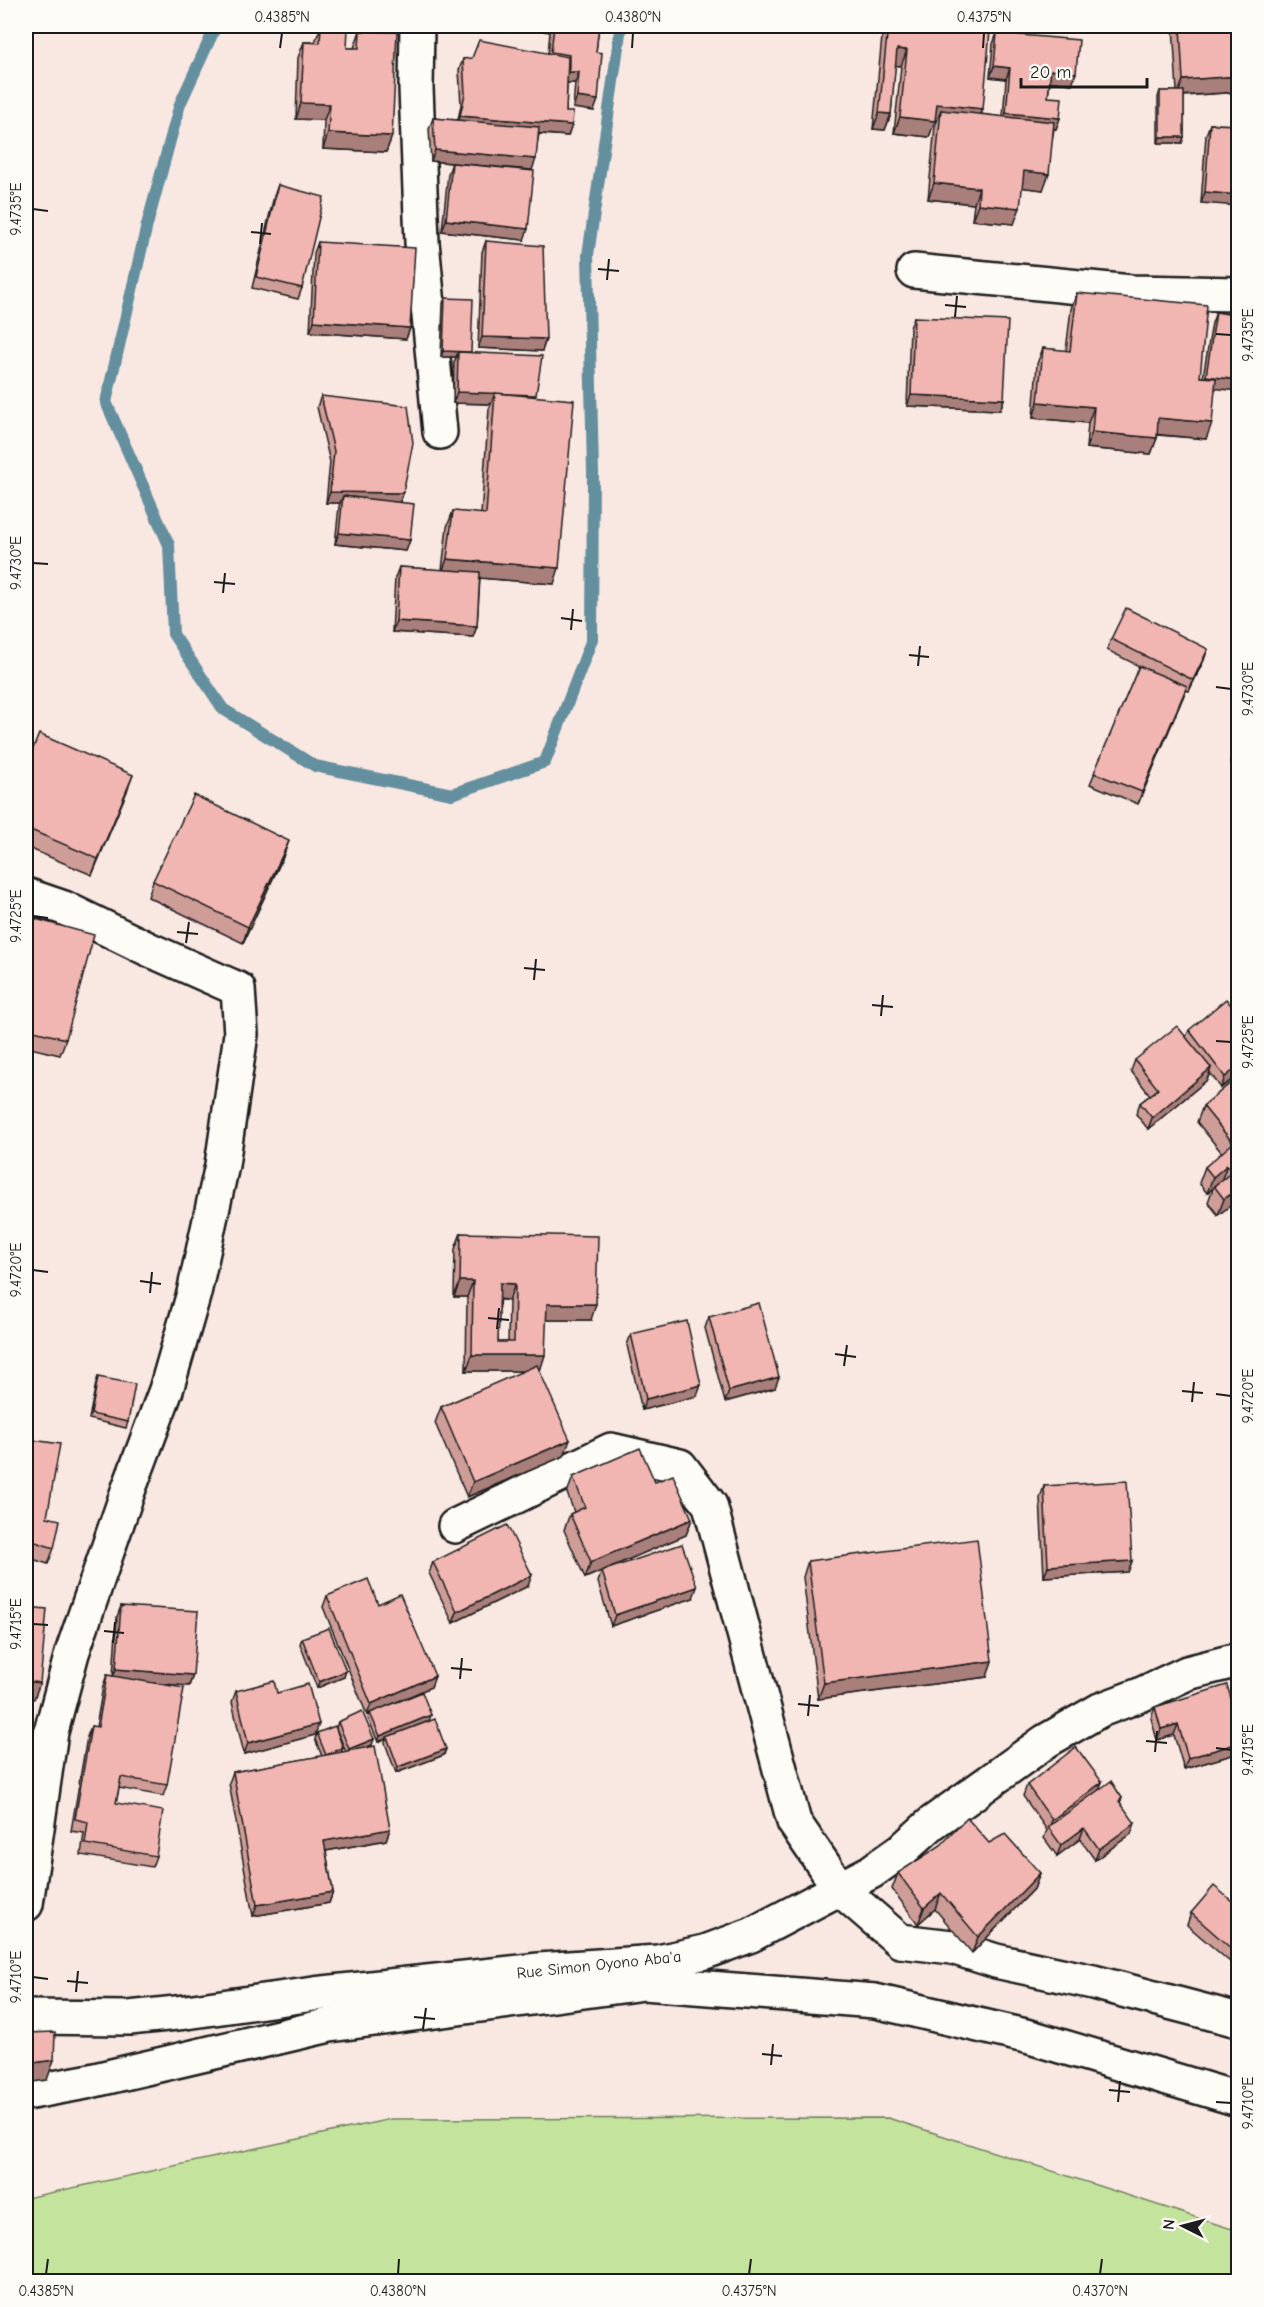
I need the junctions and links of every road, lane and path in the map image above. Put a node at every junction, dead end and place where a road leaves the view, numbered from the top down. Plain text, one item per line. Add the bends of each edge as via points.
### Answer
1 (417, 26) edge
2 (914, 272) dead end
3 (1239, 294) edge
4 (440, 432) dead end
5 (26, 895) edge
6 (455, 1526) dead end
7 (1239, 1660) edge
8 (840, 1889) junction
9 (26, 1904) edge
10 (26, 2017) edge
11 (1239, 2020) edge
12 (26, 2093) edge
13 (1239, 2099) edge

1 - 4 street via 422,242
2 - 3 street via 1131,292
5 - 9 street via 64,908 238,989 242,1034 222,1166 194,1293 166,1390 72,1653 51,1732
6 - 8 street via 612,1450 680,1466 710,1505 794,1822
7 - 8 street, Rue Simon Oyono Aba'a via 1187,1673 1100,1710 1055,1736 932,1823 894,1855
8 - 10 street, Rue Simon Oyono Aba'a via 751,1935 705,1952 658,1962 539,1970 129,2018
8 - 11 street via 900,1941 952,1947
12 - 13 street via 330,2025 644,1983 875,2001 1030,2037

